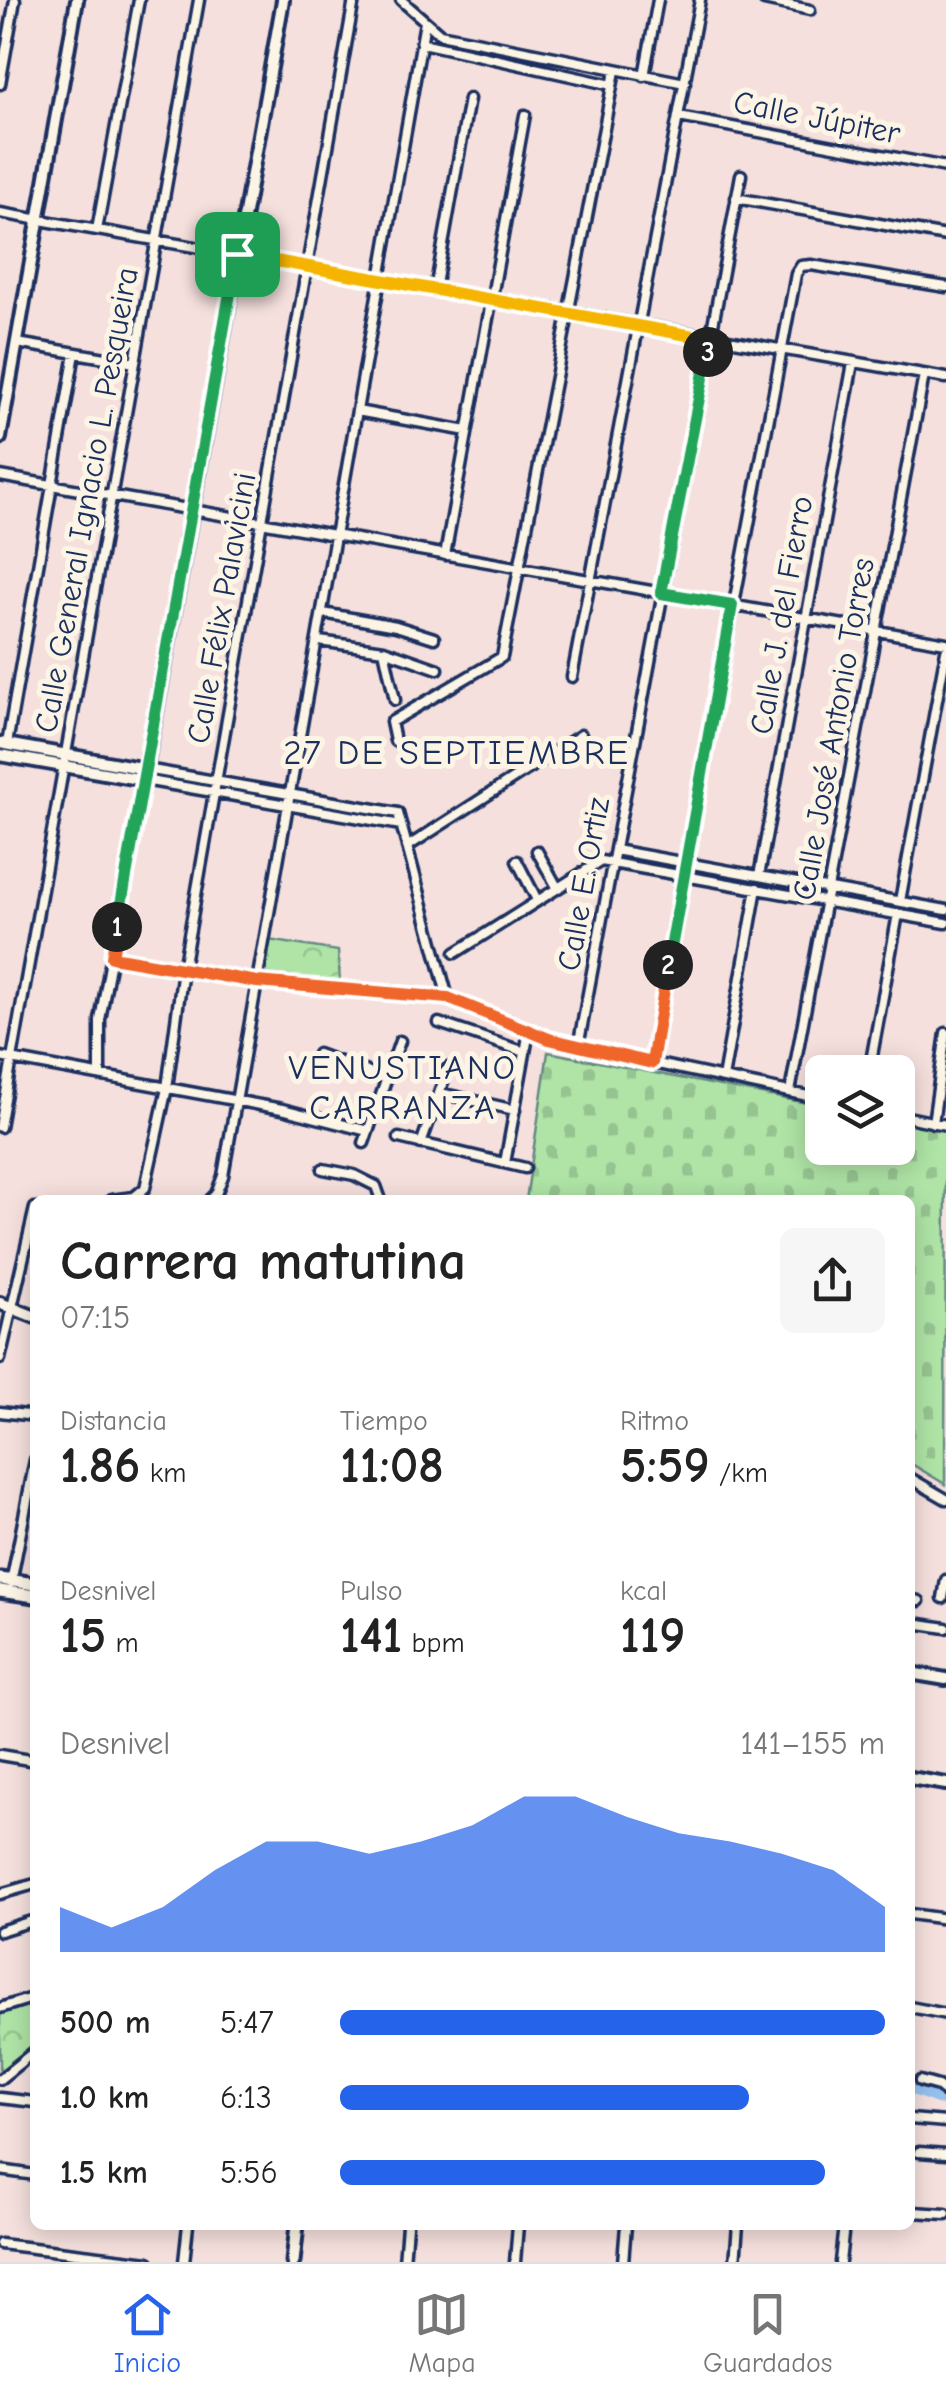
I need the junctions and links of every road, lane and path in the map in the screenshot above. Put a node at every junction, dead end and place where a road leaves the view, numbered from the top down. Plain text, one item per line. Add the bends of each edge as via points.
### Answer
1 (15, 0) edge
2 (77, 0) edge
3 (139, 0) edge
4 (199, 0) edge
5 (283, 0) edge
6 (354, 0) edge
7 (401, 0) edge
8 (658, 0) edge
9 (700, 0) edge
10 (764, 0) edge
11 (810, 10) dead end
12 (425, 22) junction
13 (422, 43) junction
14 (615, 71) junction
15 (644, 76) junction
16 (685, 83) junction
17 (0, 84) edge
18 (612, 85) junction
19 (469, 100) dead end
20 (524, 115) dead end
21 (679, 117) junction
22 (946, 167) edge
23 (741, 175) dead end
24 (736, 198) junction
25 (0, 212) edge
26 (39, 219) junction
27 (97, 230) junction
28 (946, 236) edge
29 (157, 240) junction
30 (237, 254) junction
31 (306, 267) junction
32 (380, 280) junction
33 (946, 288) edge
34 (435, 290) junction
35 (490, 300) junction
36 (568, 313) junction
37 (640, 326) junction
38 (710, 339) junction
39 (17, 343) junction
40 (782, 350) junction
41 (76, 353) junction
42 (854, 363) junction
43 (135, 364) junction
44 (924, 375) junction
45 (946, 378) edge
46 (357, 411) junction
47 (467, 431) junction
48 (0, 438) edge
49 (0, 476) edge
50 (52, 486) junction
51 (112, 496) junction
52 (192, 510) junction
53 (262, 522) junction
54 (335, 535) junction
55 (445, 555) junction
56 (520, 568) junction
57 (591, 580) junction
58 (661, 593) junction
59 (732, 605) junction
60 (323, 614) junction
61 (805, 618) junction
62 (876, 630) junction
63 (434, 638) dead end
64 (318, 641) junction
65 (946, 643) edge
66 (384, 650) junction
67 (946, 651) edge
68 (438, 668) dead end
69 (572, 676) dead end
70 (395, 700) dead end
71 (581, 736) dead end
72 (395, 741) dead end
73 (2, 748) edge
74 (66, 761) junction
75 (145, 774) junction
76 (216, 781) junction
77 (214, 792) junction
78 (290, 794) junction
79 (288, 805) junction
80 (401, 825) junction
81 (407, 847) junction
82 (615, 850) junction
83 (536, 851) dead end
84 (517, 861) dead end
85 (612, 863) junction
86 (686, 863) junction
87 (683, 875) junction
88 (759, 876) junction
89 (557, 887) junction
90 (757, 888) junction
91 (829, 888) junction
92 (538, 900) junction
93 (827, 900) junction
94 (900, 902) junction
95 (946, 910) edge
96 (898, 914) junction
97 (946, 923) edge
98 (455, 953) dead end
99 (112, 957) junction
100 (183, 969) junction
101 (257, 982) junction
102 (448, 998) junction
103 (439, 1024) dead end
104 (529, 1031) junction
105 (946, 1033) edge
106 (400, 1041) dead end
107 (578, 1048) junction
108 (525, 1052) junction
109 (318, 1054) dead end
110 (873, 1055) edge
111 (0, 1057) edge
112 (12, 1059) junction
113 (652, 1063) junction
114 (448, 1068) dead end
115 (100, 1076) junction
116 (723, 1078) junction
117 (386, 1079) junction
118 (167, 1088) junction
119 (790, 1092) junction
120 (440, 1093) junction
121 (805, 1095) edge
122 (236, 1100) junction
123 (515, 1110) junction
124 (915, 1118) edge
125 (933, 1122) junction
126 (946, 1125) edge
127 (0, 1128) edge
128 (368, 1131) junction
129 (398, 1138) dead end
130 (364, 1143) dead end
131 (422, 1144) junction
132 (505, 1163) junction
133 (525, 1168) dead end
134 (323, 1169) dead end
135 (136, 1195) edge
136 (215, 1195) edge
137 (379, 1195) edge
138 (30, 1231) edge
139 (0, 1303) edge
140 (13, 1309) junction
141 (30, 1315) edge
142 (0, 1358) edge
143 (0, 1412) edge
144 (30, 1415) edge
145 (915, 1481) edge
146 (30, 1491) edge
147 (946, 1500) edge
148 (23, 1521) junction
149 (30, 1522) edge
150 (946, 1580) edge
151 (30, 1584) edge
152 (5, 1586) edge
153 (30, 1594) edge
154 (943, 1598) dead end
155 (920, 1624) dead end
156 (946, 1628) edge
157 (915, 1673) edge
158 (946, 1679) edge
159 (0, 1755) edge
160 (30, 1760) edge
161 (915, 1779) edge
162 (946, 1784) edge
163 (30, 1885) edge
164 (0, 1894) edge
165 (915, 1915) edge
166 (946, 1919) edge
167 (30, 1922) edge
168 (0, 1931) edge
169 (30, 1999) edge
170 (0, 2008) edge
171 (915, 2008) edge
172 (946, 2014) edge
173 (30, 2055) edge
174 (0, 2079) edge
175 (920, 2082) dead end
176 (946, 2094) edge
177 (0, 2098) edge
178 (30, 2101) edge
179 (915, 2119) edge
180 (946, 2122) edge
181 (920, 2152) dead end
182 (946, 2154) edge
183 (0, 2170) edge
184 (30, 2174) edge
185 (915, 2212) edge
186 (946, 2214) edge
187 (187, 2230) edge
188 (296, 2230) edge
189 (407, 2230) edge
190 (518, 2230) edge
191 (626, 2230) edge
192 (738, 2230) edge
193 (843, 2230) edge
194 (0, 2244) edge
195 (60, 2252) junction
196 (59, 2262) edge
197 (150, 2262) edge
198 (184, 2262) edge
199 (293, 2262) edge
200 (404, 2262) edge
201 (515, 2262) edge
202 (623, 2262) edge
203 (736, 2262) edge
204 (840, 2262) edge

1 - 17 street
2 - 26 street
3 - 27 street
4 - 29 street, Calle General Ignacio L. Pesqueira
5 - 30 street
6 - 31 street, Calle Félix Palavicini
7 - 12 street
8 - 15 street
9 - 16 street
10 - 11 street
12 - 13 street
12 - 14 street via 440,34
13 - 18 street
13 - 32 street
14 - 15 street
14 - 18 street
15 - 16 street
16 - 21 street
18 - 36 street
19 - 34 street
20 - 35 street
21 - 22 street, Calle Júpiter
21 - 37 street
23 - 24 street, Calle E. Ortiz
24 - 28 street
24 - 38 street, Calle E. Ortiz
25 - 26 street
26 - 27 street
26 - 39 street
27 - 29 street
29 - 30 street
29 - 43 street, Calle General Ignacio L. Pesqueira
30 - 31 street
30 - 52 street
31 - 32 street
31 - 53 street, Calle Félix Palavicini
32 - 34 street
32 - 46 street
33 - 40 street via 801,266
34 - 35 street
35 - 36 street
35 - 47 street
36 - 37 street
36 - 56 street
37 - 38 street
37 - 57 street
38 - 40 street
38 - 58 street, Calle E. Ortiz
39 - 41 street
39 - 48 street
40 - 42 street
40 - 59 street
41 - 43 street
41 - 50 street
42 - 44 street
42 - 61 street, Calle J. del Fierro
43 - 51 street, Calle General Ignacio L. Pesqueira
44 - 45 street
44 - 62 street, Calle José Antonio Torres
46 - 47 street
46 - 54 street
47 - 55 street
49 - 50 street
50 - 51 street
50 - 73 street
51 - 52 street
51 - 74 street, Calle General Ignacio L. Pesqueira
52 - 53 street
52 - 75 street
53 - 54 street
53 - 76 street, Calle Félix Palavicini
54 - 55 street
54 - 60 street
55 - 56 street
56 - 57 street
56 - 72 street via 502,657 391,722
57 - 58 street
57 - 69 street
58 - 59 street
58 - 82 street, Calle E. Ortiz
59 - 61 street
59 - 86 street
60 - 63 street
60 - 64 street
61 - 62 street
61 - 88 street, Calle J. del Fierro
62 - 65 street
62 - 91 street, Calle José Antonio Torres
64 - 66 street
64 - 78 street
66 - 68 street
66 - 70 street
67 - 94 street
71 - 81 street
73 - 74 street
74 - 75 street
74 - 112 street, Calle General Ignacio L. Pesqueira
75 - 76 street
75 - 77 street
75 - 99 street
76 - 77 street, Calle Félix Palavicini
76 - 78 street
77 - 79 street
77 - 100 street, Calle Félix Palavicini
78 - 79 street
78 - 80 street via 398,813
79 - 80 street
79 - 101 street
80 - 81 street
81 - 102 street
82 - 85 street, Calle E. Ortiz
82 - 86 street
83 - 89 street
84 - 92 street
85 - 87 street
85 - 89 street via 601,862
85 - 107 street, Calle E. Ortiz
86 - 87 street
86 - 88 street
87 - 90 street
87 - 113 street
88 - 91 street
89 - 92 street
90 - 93 street
90 - 116 street
91 - 93 street, Calle José Antonio Torres
91 - 94 street
92 - 98 street
93 - 96 street
93 - 119 street, Calle José Antonio Torres
94 - 95 street
96 - 97 street
96 - 110 street
99 - 100 street
99 - 115 street via 100,1020
100 - 101 street
100 - 118 street, Calle Félix Palavicini
101 - 102 street
101 - 122 street
102 - 104 street
103 - 108 street
104 - 107 street
104 - 108 street
105 - 125 street
106 - 117 street
107 - 113 street
108 - 123 street
109 - 117 street
111 - 112 street
112 - 115 street
112 - 127 street, Calle General Ignacio L. Pesqueira
113 - 116 street
114 - 120 street
115 - 118 street
116 - 119 street
117 - 128 street
118 - 122 street
118 - 135 street, Calle Félix Palavicini via 145,1188
119 - 121 street
120 - 123 street
120 - 131 street
122 - 128 street
122 - 136 street
123 - 132 street
124 - 125 street
125 - 126 street
128 - 130 street
129 - 131 street
131 - 132 street
132 - 133 street
134 - 137 street via 376,1186
138 - 140 street
139 - 140 street
140 - 141 street
140 - 142 street
143 - 144 street
145 - 147 street
146 - 148 street
148 - 149 street
148 - 152 street
150 - 154 street
151 - 152 main road
152 - 153 main road
155 - 156 street
157 - 158 street
159 - 160 street
161 - 162 street
163 - 164 street
165 - 166 street
167 - 168 street
169 - 170 street
171 - 172 street
173 - 174 street
175 - 176 street
177 - 178 street
179 - 180 street
181 - 182 street
183 - 184 street
185 - 186 street
187 - 198 street
188 - 199 main road
189 - 200 street
190 - 201 street
191 - 202 street
192 - 203 street
193 - 204 street
194 - 195 street
195 - 196 street
195 - 197 street

